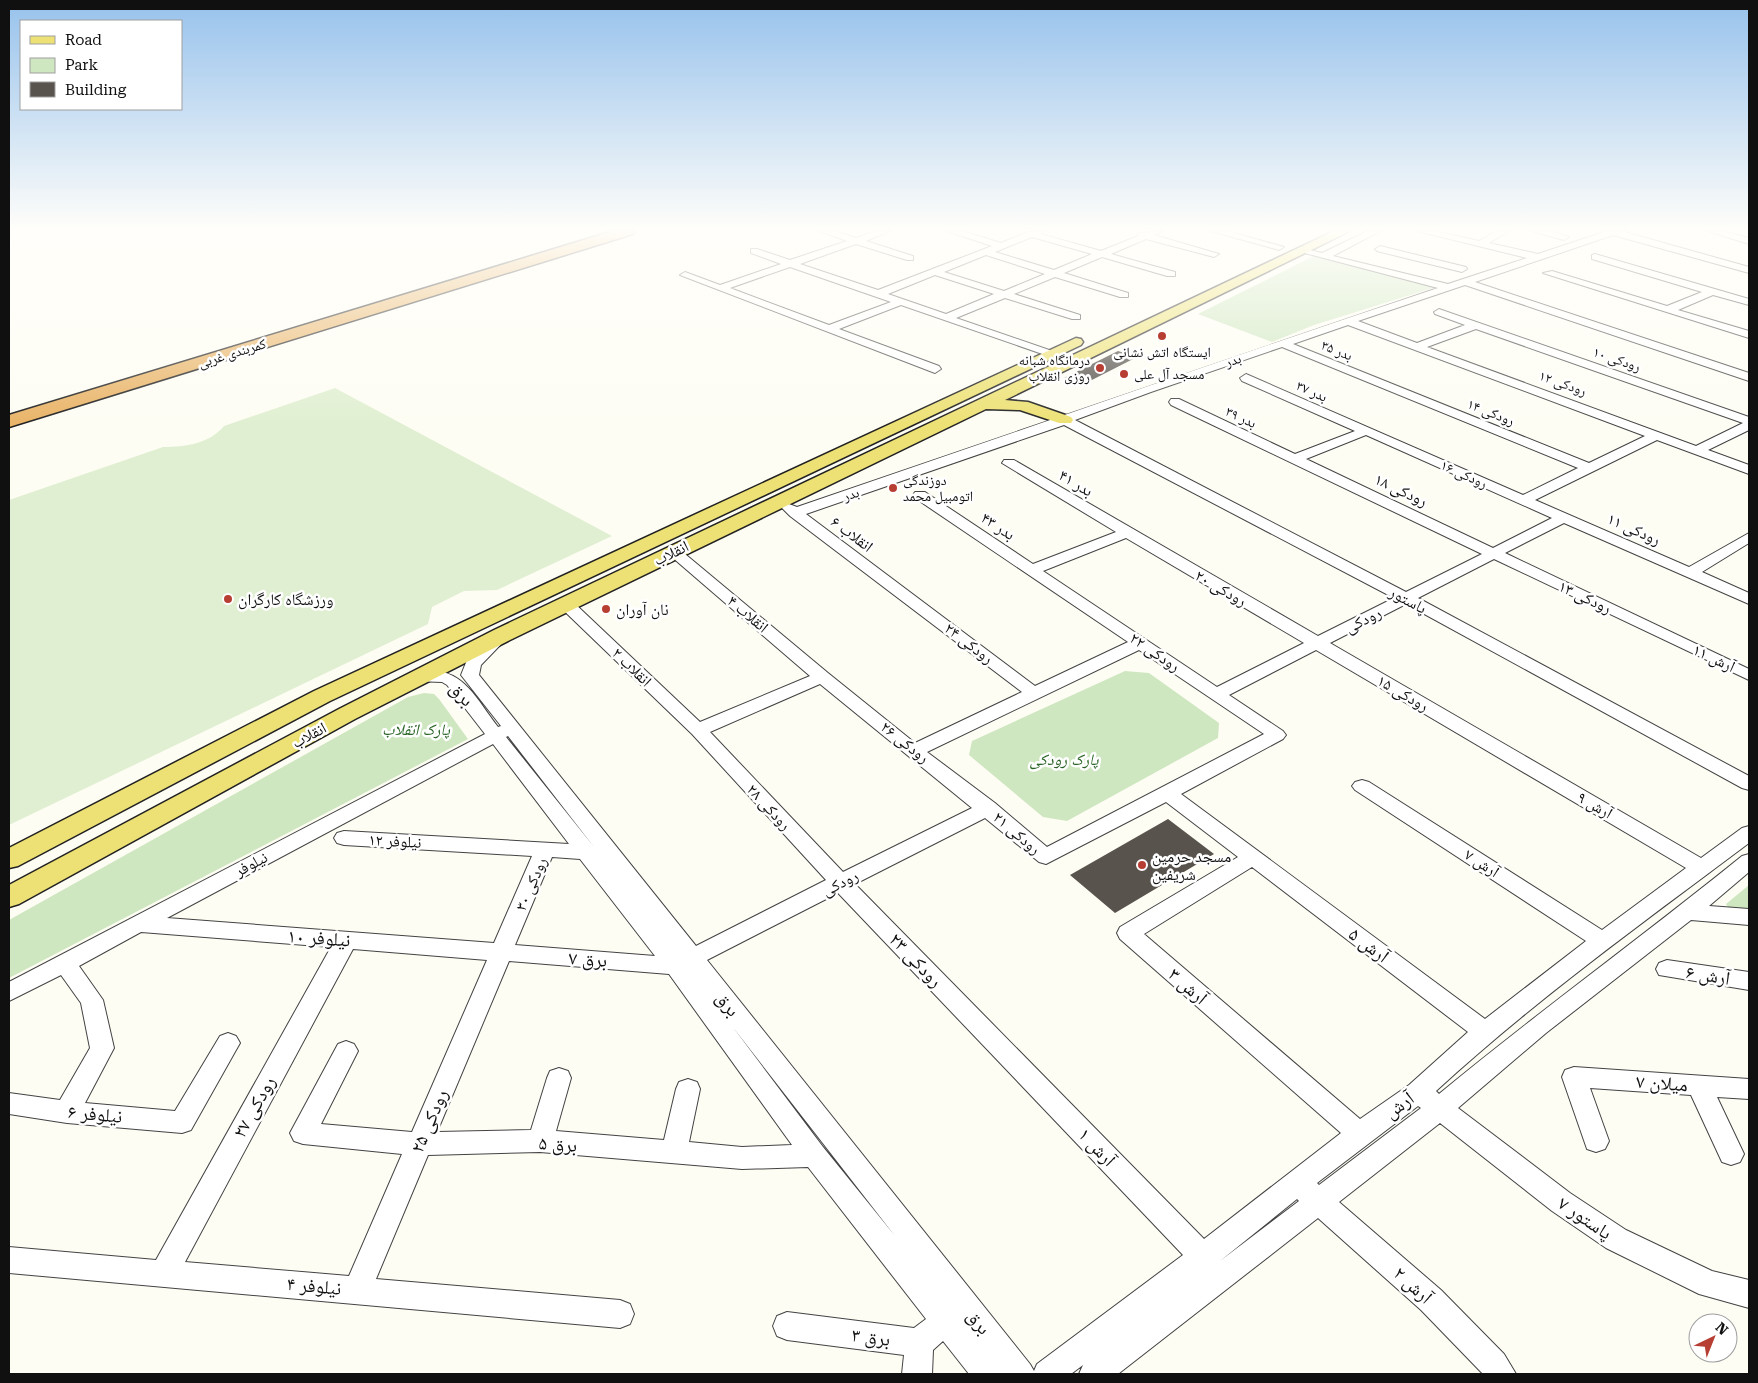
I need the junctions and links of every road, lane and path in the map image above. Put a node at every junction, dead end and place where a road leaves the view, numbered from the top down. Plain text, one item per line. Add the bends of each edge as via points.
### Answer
1 (374, 296) edge
2 (418, 296) edge
3 (740, 296) edge
4 (882, 296) edge
5 (1000, 296) edge
6 (1009, 296) edge
7 (1182, 296) edge
8 (1197, 296) edge
9 (1423, 296) edge
10 (1505, 296) edge
11 (1621, 296) edge
12 (1702, 296) edge
13 (1728, 296) edge
14 (900, 302) junction
15 (1749, 302) edge
16 (1668, 310) junction
17 (1439, 312) dead end
18 (1076, 317) dead end
19 (946, 318) junction
20 (1347, 321) junction
21 (1475, 325) junction
22 (830, 330) junction
23 (1749, 335) edge
24 (1281, 343) junction
25 (1416, 348) junction
26 (1051, 354) junction
27 (935, 369) dead end
28 (1749, 377) edge
29 (1038, 378) junction
30 (1246, 378) dead end
31 (1382, 384) joint
32 (1175, 402) dead end
33 (984, 404) junction
34 (9, 405) edge
35 (1065, 420) junction
36 (9, 421) edge
37 (1749, 421) edge
38 (1749, 425) edge
39 (1365, 431) junction
40 (1657, 435) junction
41 (1698, 450) junction
42 (1295, 459) junction
43 (1008, 463) dead end
44 (1590, 468) junction
45 (1749, 470) edge
46 (920, 495) dead end
47 (1523, 500) junction
48 (780, 501) junction
49 (795, 513) junction
50 (1563, 518) junction
51 (1125, 533) junction
52 (1749, 537) edge
53 (674, 552) junction
54 (1493, 553) junction
55 (1033, 569) junction
56 (1690, 573) junction
57 (903, 594) joint
58 (1406, 598) junction
59 (1749, 600) edge
60 (566, 604) junction
61 (502, 635) junction
62 (1678, 641) joint
63 (1141, 642) junction
64 (1318, 643) junction
65 (1749, 675) edge
66 (420, 677) junction
67 (822, 677) junction
68 (1034, 693) junction
69 (1217, 694) junction
70 (698, 730) junction
71 (503, 732) junction
72 (1488, 742) joint
73 (915, 750) junction
74 (1749, 784) edge
75 (1362, 786) dead end
76 (1168, 793) junction
77 (988, 808) junction
78 (1749, 832) edge
79 (344, 838) dead end
80 (446, 843) joint
81 (545, 850) junction
82 (587, 852) junction
83 (1253, 858) junction
84 (9, 859) edge
85 (1749, 861) edge
86 (1702, 868) junction
87 (841, 883) junction
88 (9, 897) edge
89 (1687, 912) junction
90 (1749, 917) edge
91 (136, 924) junction
92 (346, 941) junction
93 (1602, 942) junction
94 (501, 953) junction
95 (683, 962) junction
96 (64, 963) junction
97 (1667, 969) dead end
98 (1749, 981) edge
99 (9, 992) edge
100 (1485, 1032) junction
101 (992, 1037) joint
102 (228, 1043) dead end
103 (346, 1051) dead end
104 (559, 1078) dead end
105 (1699, 1086) junction
106 (688, 1088) dead end
107 (1749, 1090) edge
108 (1418, 1092) junction
109 (9, 1104) edge
110 (1439, 1109) junction
111 (67, 1112) junction
112 (1359, 1134) junction
113 (1596, 1141) dead end
114 (540, 1142) junction
115 (419, 1144) junction
116 (674, 1154) junction
117 (1731, 1154) dead end
118 (814, 1155) junction
119 (1298, 1183) junction
120 (1319, 1202) junction
121 (1203, 1257) junction
122 (9, 1260) edge
123 (164, 1273) junction
124 (358, 1290) junction
125 (1749, 1294) edge
126 (620, 1314) dead end
127 (946, 1320) junction
128 (787, 1326) dead end
129 (919, 1343) junction
130 (917, 1374) edge
131 (988, 1374) edge
132 (1020, 1374) edge
133 (1047, 1374) edge
134 (1094, 1374) edge
135 (1501, 1374) edge

1 - 34 highway, کمربندی غربی
2 - 36 highway, کمربندی غربی
3 - 22 street
4 - 14 street
5 - 19 street
6 - 18 street
7 - 26 main road, انقلاب
8 - 29 main road, انقلاب
9 - 20 street, بدر
10 - 28 street
11 - 16 street
12 - 16 street
13 - 15 street
14 - 19 street
14 - 22 street
16 - 23 street
17 - 21 street, رودکی ۱۰
19 - 26 street
20 - 24 street, بدر
20 - 25 street, رودکی ۱۲
21 - 25 street
21 - 37 street, رودکی ۱۰
22 - 27 street
24 - 31 street, بدر ۳۵
24 - 35 street, بدر
25 - 40 street, رودکی ۱۲
26 - 84 main road, انقلاب via 322,696
29 - 33 main road, انقلاب
29 - 35 main road via 1031,387 1034,396
30 - 39 street, بدر ۳۷
31 - 44 street, رودکی ۱۴
32 - 42 street, بدر ۳۹
33 - 35 main road via 1013,403
33 - 48 main road, انقلاب
35 - 49 street, بدر
35 - 58 street, پاستور
38 - 41 street
39 - 42 street
39 - 47 street, رودکی ۱۶
40 - 41 street, رودکی ۱۲
40 - 44 street
41 - 45 street, رودکی ۱۲
42 - 54 street, رودکی ۱۸
43 - 51 street, بدر ۴۱
44 - 47 street
46 - 55 street, بدر ۴۳
47 - 50 street, رودکی ۱۶
48 - 49 street, انقلاب ۶
48 - 53 main road, انقلاب
49 - 57 street, انقلاب ۶
50 - 54 street, رودکی
50 - 56 street, رودکی ۱۱
51 - 55 street
51 - 64 street, رودکی ۲۰
52 - 56 street
53 - 60 main road, انقلاب
53 - 67 street, انقلاب ۴
54 - 58 street, رودکی
54 - 62 street, رودکی ۱۳
55 - 63 street, رودکی ۲۲
56 - 59 street, رودکی ۱۱
57 - 68 street, رودکی ۲۴
58 - 64 street, رودکی
58 - 74 street, پاستور
60 - 61 main road, انقلاب
60 - 70 street, انقلاب ۲
61 - 66 main road, انقلاب
61 - 71 street, برق via 473,664 470,675
62 - 65 street, آرش ۱۱
63 - 68 street
63 - 69 street, رودکی ۲۲
64 - 69 street, رودکی
64 - 72 street, رودکی ۱۵
66 - 71 street, برق via 445,677 453,681
66 - 88 main road, انقلاب
67 - 70 street
67 - 73 street, رودکی ۲۶
68 - 73 street
69 - 76 street, رودکی ۲۲ via 1277,735
70 - 87 street, رودکی ۲۸
71 - 82 street, برق
71 - 91 street, نیلوفر
71 - 95 street, برق
72 - 86 street, آرش ۹
73 - 77 street, رودکی ۲۶
75 - 93 street, آرش ۷
76 - 77 street, رودکی ۲۱ via 1046,857
76 - 83 street, آرش ۵
77 - 87 street, رودکی
78 - 86 street, آرش
79 - 80 street, نیلوفر ۱۲
80 - 81 street, رودکی ۳۰
81 - 82 street
81 - 94 street, رودکی ۳۰
82 - 95 street, برق
83 - 100 street, آرش ۵
83 - 112 street, آرش ۳ via 1128,933
85 - 89 street, آرش
86 - 93 street, آرش
87 - 95 street, رودکی
87 - 101 street, رودکی ۲۳
89 - 90 street
89 - 110 street, آرش via 1538,1026
91 - 92 street, نیلوفر ۱۰
91 - 96 street, نیلوفر
92 - 94 street, نیلوفر ۱۰
92 - 123 street, رودکی ۲۷
93 - 100 street, آرش
94 - 95 street, برق ۷
94 - 115 street, رودکی ۲۵
95 - 118 street, برق
95 - 132 street, برق
96 - 99 street, نیلوفر
96 - 111 street via 92,1000 102,1048
97 - 98 street, آرش ۶
100 - 108 street, آرش
101 - 121 street, آرش ۱
102 - 111 street, نیلوفر ۶ via 182,1122
103 - 115 street, برق ۵ via 303,1133
104 - 114 street
105 - 107 street, میلان ۷
105 - 113 street, میلان ۷ via 1574,1077
105 - 117 street
106 - 116 street
108 - 110 street, پاستور ۷
108 - 112 street, آرش
109 - 111 street, نیلوفر ۶
110 - 120 street, آرش
110 - 125 street, پاستور ۷ via 1561,1202 1616,1239 1709,1284
112 - 119 street, آرش
114 - 115 street, برق ۵
114 - 116 street, برق ۵
115 - 124 street, رودکی ۲۵
116 - 118 street, برق ۵ via 742,1158
118 - 127 street, برق
119 - 120 street, آرش ۲
119 - 121 street, آرش
120 - 134 street, آرش
120 - 135 street, آرش ۲ via 1431,1300
121 - 133 street, آرش
122 - 123 street, نیلوفر ۴
123 - 124 street, نیلوفر ۴
124 - 126 street, نیلوفر ۴
127 - 129 street
127 - 131 street, برق
128 - 129 street, برق ۳
129 - 130 street

